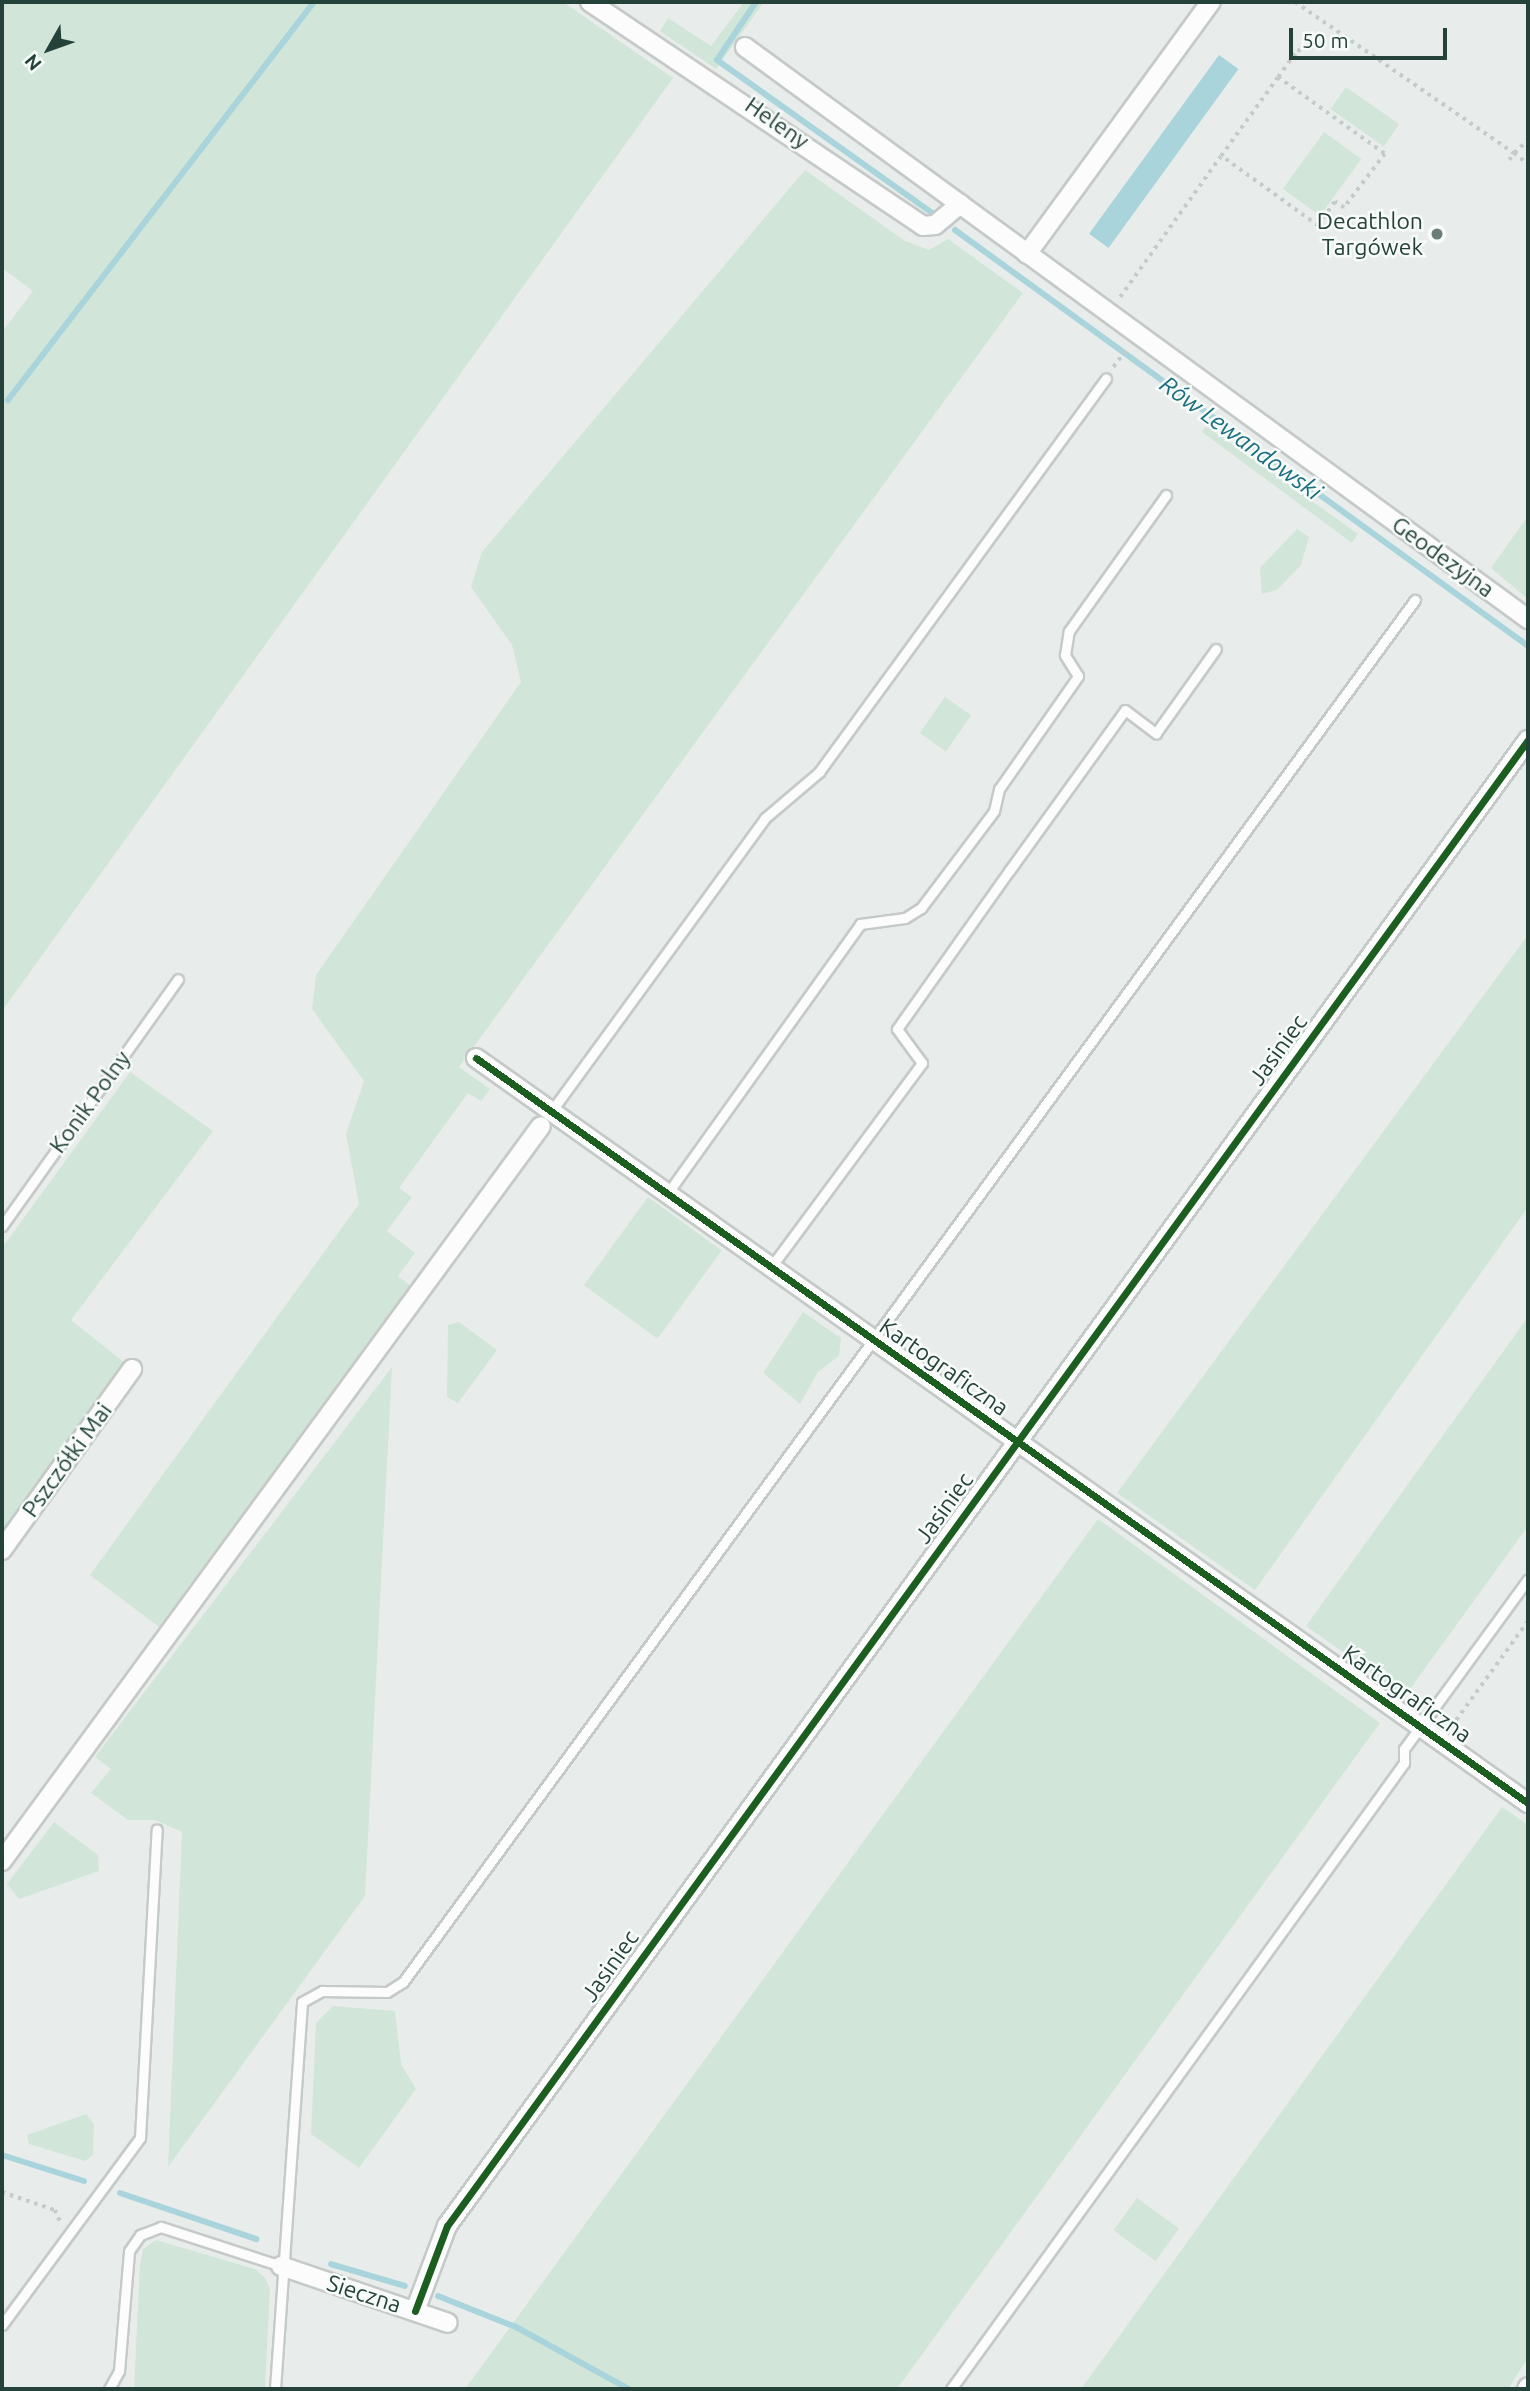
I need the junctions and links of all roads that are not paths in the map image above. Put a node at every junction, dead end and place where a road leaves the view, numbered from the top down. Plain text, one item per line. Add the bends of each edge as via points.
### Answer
1 (590, 2) edge
2 (1211, 2) edge
3 (745, 47) dead end
4 (960, 205) junction
5 (1027, 254) junction
6 (1106, 378) dead end
7 (1167, 495) dead end
8 (1415, 600) dead end
9 (1528, 619) edge
10 (1216, 649) dead end
11 (1528, 740) edge
12 (178, 979) dead end
13 (476, 1058) dead end
14 (546, 1119) junction
15 (667, 1194) junction
16 (2, 1226) edge
17 (771, 1268) junction
18 (872, 1339) junction
19 (132, 1369) dead end
20 (1016, 1442) junction
21 (2, 1550) edge
22 (1528, 1579) edge
23 (1420, 1726) junction
24 (1528, 1803) edge
25 (157, 1829) dead end
26 (2, 1861) edge
27 (281, 2266) junction
28 (415, 2311) junction
29 (447, 2323) dead end
30 (2, 2325) edge
31 (109, 2389) edge
32 (275, 2389) edge
33 (951, 2389) edge

1 - 4 street, Heleny via 923,226 935,225
2 - 5 street
3 - 4 street, Geodezyjna
4 - 5 street, Geodezyjna
5 - 9 street, Geodezyjna
6 - 14 lane via 819,772 765,818
7 - 15 lane via 1069,631 1065,655 1078,676 999,789 993,811 921,908 905,918 860,924
8 - 18 lane
10 - 17 lane via 1156,733 1125,710 1009,871 897,1029 922,1063
11 - 20 street, Jasiniec
12 - 16 lane, Konik Polny
13 - 14 street, Kartograficzna
14 - 15 street, Kartograficzna
14 - 26 street
15 - 17 street, Kartograficzna
17 - 18 street, Kartograficzna
18 - 20 street, Kartograficzna
18 - 27 lane via 403,1982 387,1992 322,1992 302,2002
19 - 21 street, Pszczółki Mai
20 - 23 street, Kartograficzna
20 - 28 street, Jasiniec via 447,2226
22 - 23 lane
23 - 24 street, Kartograficzna
23 - 33 lane via 1404,1749 1404,1763
25 - 30 lane via 140,2138
27 - 28 street, Sieczna
27 - 31 lane via 161,2227 140,2235 129,2251 119,2371
27 - 32 lane
28 - 29 street, Sieczna

